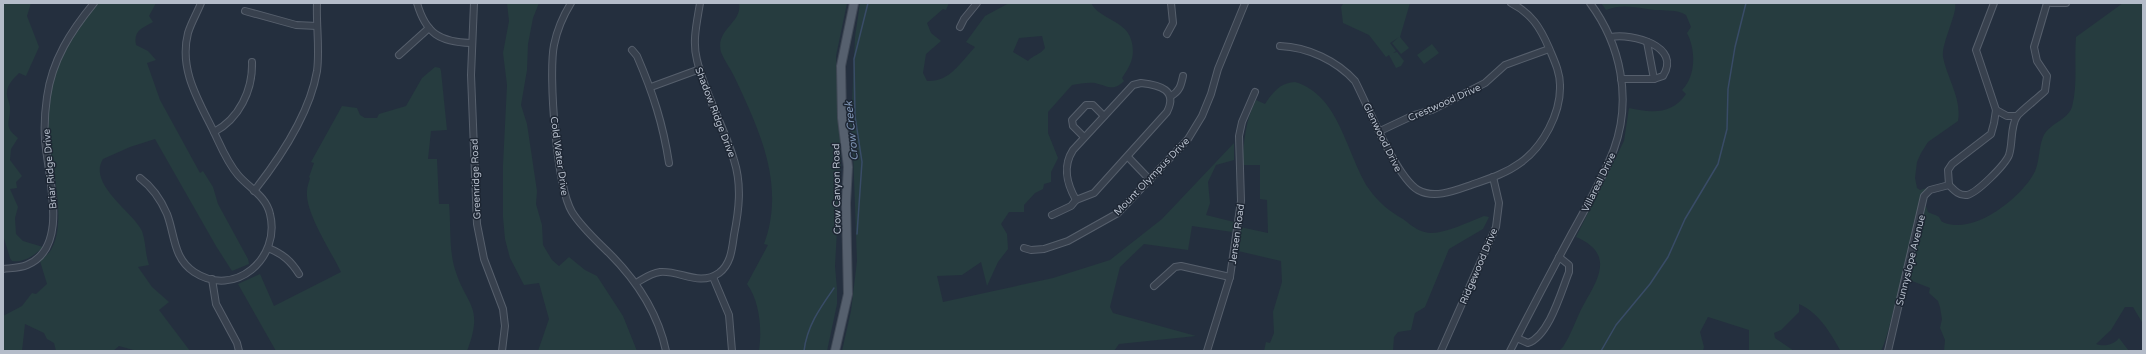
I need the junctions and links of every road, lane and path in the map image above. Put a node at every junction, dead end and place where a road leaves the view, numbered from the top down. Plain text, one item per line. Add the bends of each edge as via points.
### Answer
1 (94, 3) edge
2 (201, 3) edge
3 (317, 3) edge
4 (417, 3) edge
5 (474, 3) edge
6 (571, 3) edge
7 (700, 3) edge
8 (854, 3) edge
9 (977, 3) edge
10 (1172, 3) edge
11 (1245, 3) edge
12 (1511, 3) edge
13 (1590, 3) edge
14 (1994, 3) edge
15 (2048, 3) edge
16 (2051, 3) edge
17 (2066, 3) edge
18 (245, 11) dead end
19 (317, 26) junction
20 (960, 27) dead end
21 (429, 28) junction
22 (1167, 34) dead end
23 (1611, 37) junction
24 (1647, 42) junction
25 (471, 43) junction
26 (1280, 46) dead end
27 (1549, 49) junction
28 (632, 50) dead end
29 (400, 55) dead end
30 (252, 62) dead end
31 (700, 69) junction
32 (1183, 76) dead end
33 (1621, 79) junction
34 (1654, 79) junction
35 (651, 87) junction
36 (1255, 92) dead end
37 (1171, 96) junction
38 (1996, 110) junction
39 (1104, 116) junction
40 (2017, 116) junction
41 (1380, 131) junction
42 (214, 132) junction
43 (1084, 137) junction
44 (1128, 157) junction
45 (669, 163) dead end
46 (1493, 177) junction
47 (140, 178) dead end
48 (1150, 180) junction
49 (1949, 185) junction
50 (254, 191) junction
51 (1076, 200) junction
52 (1052, 215) dead end
53 (268, 248) junction
54 (1024, 248) dead end
55 (1559, 257) junction
56 (3, 269) edge
57 (299, 274) dead end
58 (713, 276) junction
59 (1230, 277) junction
60 (212, 279) junction
61 (636, 284) junction
62 (1154, 286) dead end
63 (1517, 338) junction
64 (239, 351) edge
65 (502, 351) edge
66 (666, 351) edge
67 (732, 351) edge
68 (835, 351) edge
69 (1207, 351) edge
70 (1441, 351) edge
71 (1510, 351) edge
72 (1888, 351) edge

1 - 56 street, Briar Ridge Drive via 63,47 54,66 47,95 45,139 54,229 48,246 37,259 26,265
2 - 42 street via 188,32 186,62 191,83
3 - 19 street
4 - 21 street via 420,15
5 - 25 street, Greenridge Road
6 - 61 street, Cold Water Drive via 556,37 551,71 564,193 578,220
7 - 31 street, Shadow Ridge Drive via 695,42
8 - 68 main road, Crow Canyon Road via 841,66 842,118 848,167 848,294
9 - 20 street
10 - 22 street via 1173,23
11 - 48 street, Mount Olympus Drive via 1202,116 1188,139
12 - 27 street, Glenwood Drive via 1532,16
13 - 23 street, Villareal Drive
14 - 38 street via 1976,50
15 - 40 street via 2034,47 2037,61 2047,76 2045,91
16 - 17 street
18 - 19 street via 296,25
19 - 50 street via 316,71 306,105 272,167
21 - 25 street via 437,36 448,41
21 - 29 street
23 - 24 street via 1623,35
23 - 33 street, Villareal Drive
24 - 34 street
24 - 34 street via 1663,52 1668,66 1663,76
25 - 65 street, Greenridge Road via 476,224 483,255 503,309 506,326
26 - 41 street, Glenwood Drive via 1291,46 1332,61 1345,70 1355,81
27 - 41 street, Crestwood Drive via 1505,65 1485,83 1432,110 1414,115
27 - 46 street, Glenwood Drive via 1560,84 1560,98 1555,115 1536,147 1521,163
28 - 35 street
30 - 42 street via 251,83 236,115
31 - 35 street
31 - 58 street, Shadow Ridge Drive via 735,161 739,187 731,256 724,268
32 - 37 street via 1177,93
33 - 34 street
33 - 55 street, Villareal Drive via 1622,110 1614,148
35 - 45 street via 663,126
36 - 59 street, Jensen Road via 1239,136 1241,201
37 - 39 street via 1165,89 1141,83 1133,85
37 - 44 street via 1172,103 1167,112
38 - 40 street via 2007,116
38 - 49 street via 1991,134 1952,164 1948,170
39 - 43 street
39 - 43 street via 1093,105 1086,105 1072,120 1073,126
40 - 49 street via 2008,156 2000,168 1967,195 1958,194
41 - 46 street, Glenwood Drive via 1404,178 1419,190 1440,194
42 - 50 street via 231,166
43 - 51 street via 1066,160 1070,189
44 - 48 street
44 - 51 street via 1094,193
46 - 70 street, Ridgewood Drive via 1499,203 1496,227
47 - 60 street via 154,191 166,213 175,248 182,260 194,272
48 - 54 street, Mount Olympus Drive via 1118,214 1098,226 1044,249
49 - 72 street, Sunnyslope Avenue via 1930,190 1924,196
50 - 53 street via 265,202 270,213 273,230
51 - 52 street via 1071,206
53 - 57 street via 281,253 292,262
53 - 60 street via 257,266 245,274 226,280
55 - 63 street, Villareal Drive
55 - 63 street via 1569,264 1569,272 1550,320 1536,340 1528,343
58 - 61 street via 695,278 659,272
58 - 67 street via 729,315
59 - 62 street via 1181,266 1175,267
59 - 69 street, Jensen Road
60 - 64 street via 216,304
61 - 66 street, Cold Water Drive via 655,317
63 - 71 street, Villareal Drive

